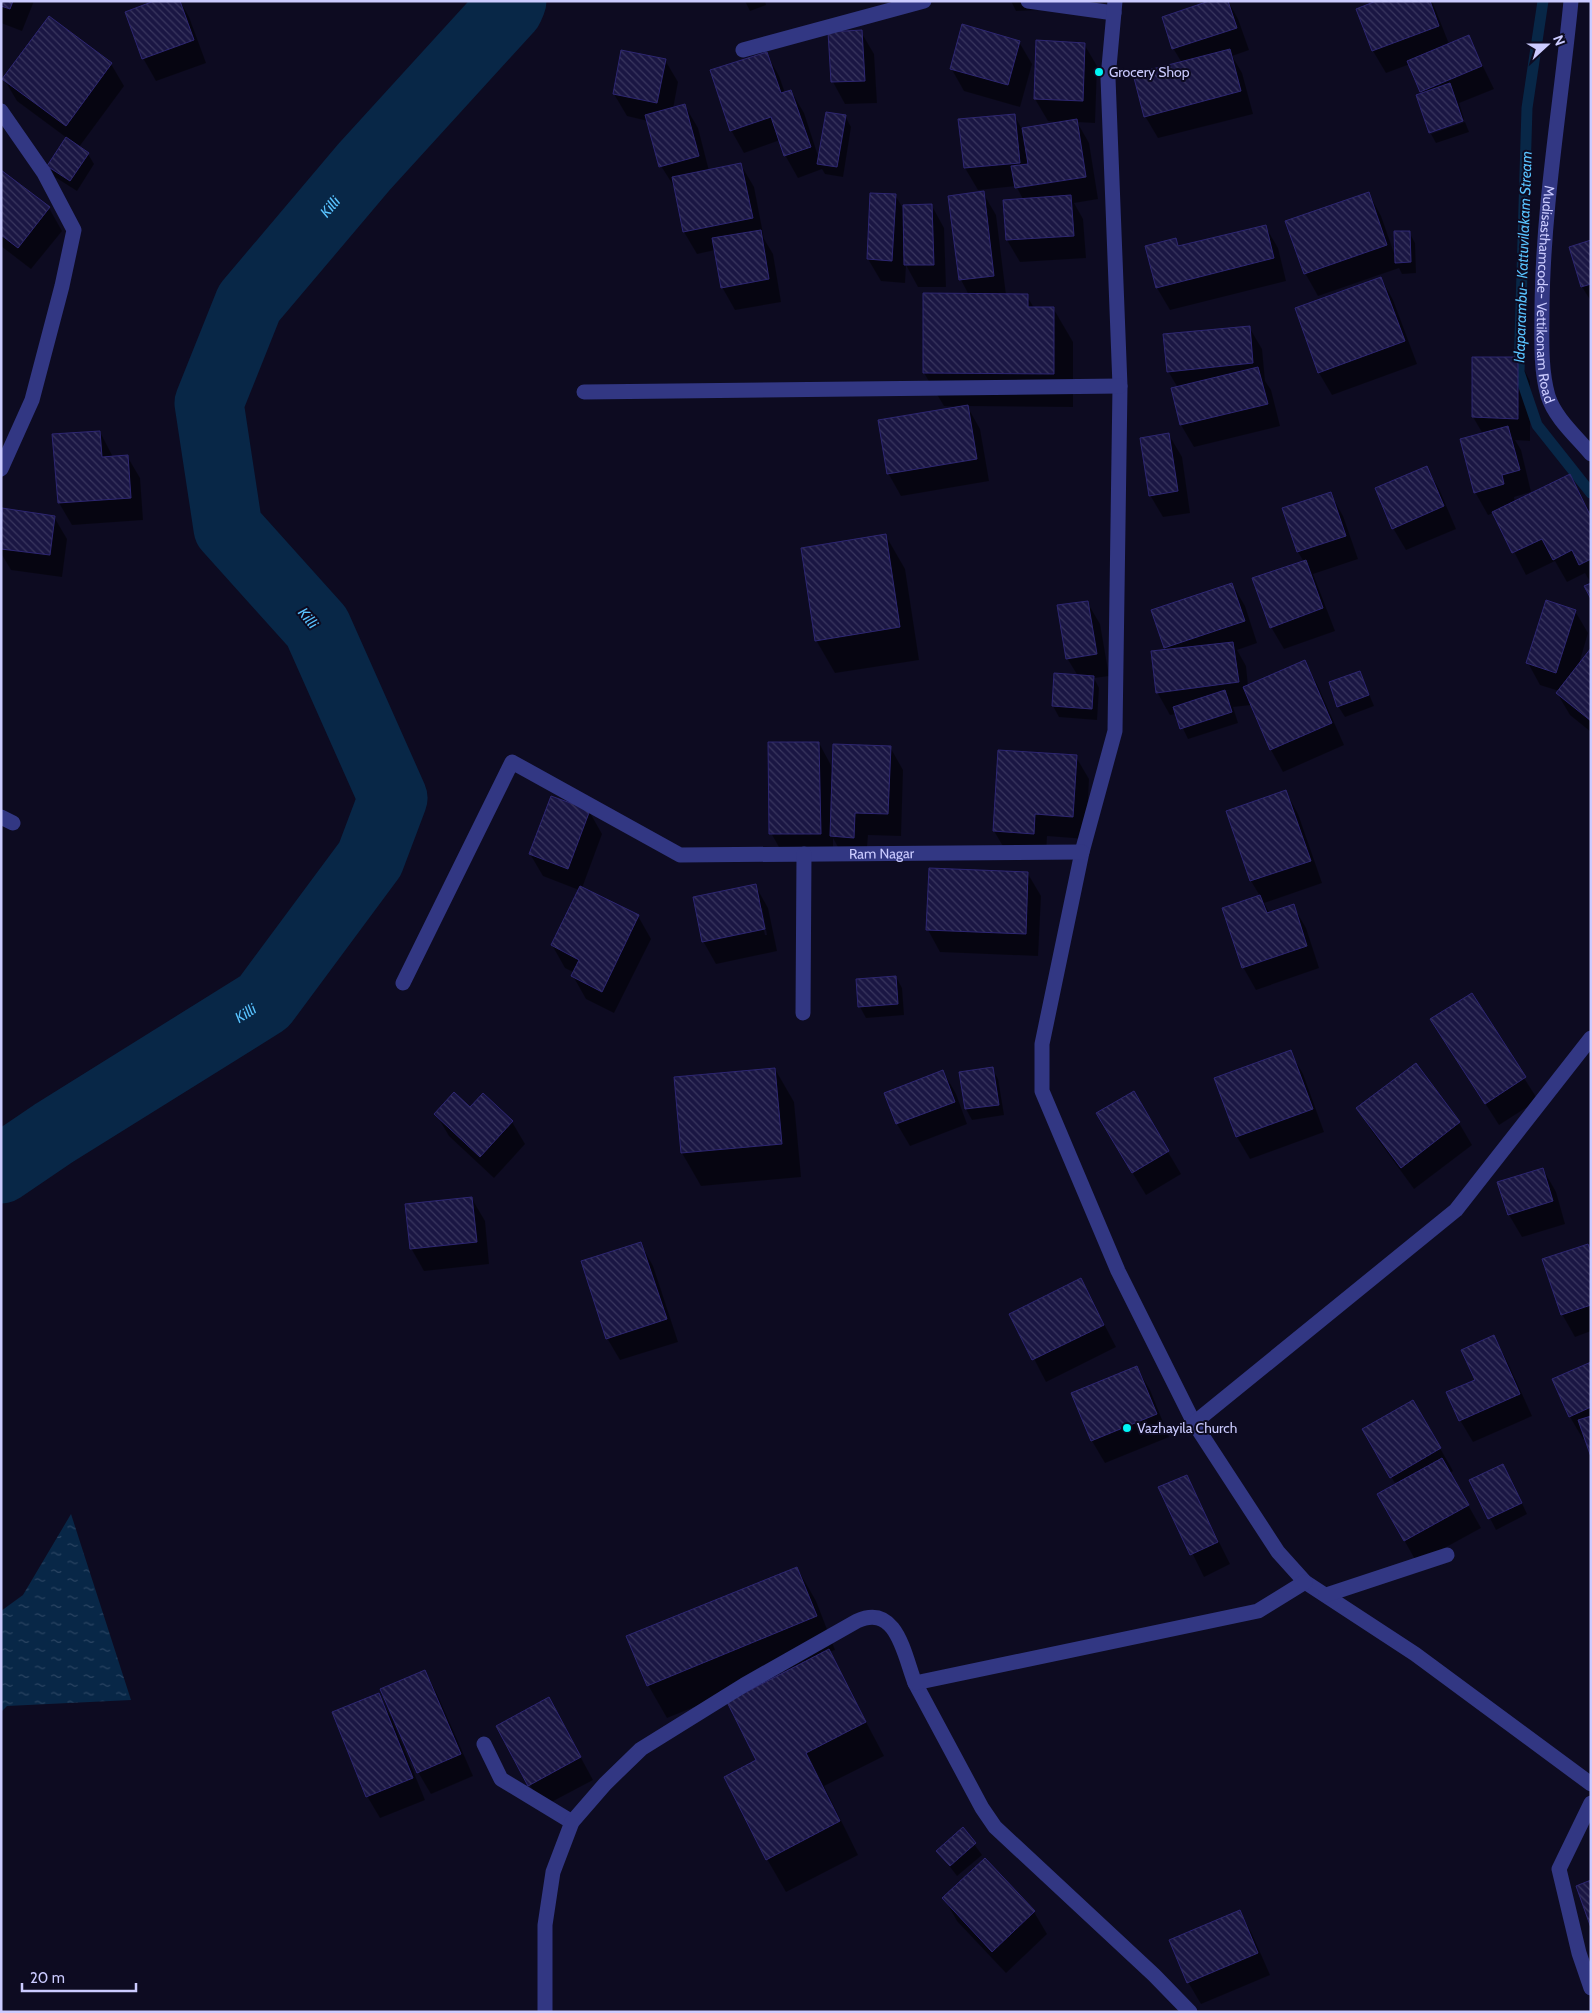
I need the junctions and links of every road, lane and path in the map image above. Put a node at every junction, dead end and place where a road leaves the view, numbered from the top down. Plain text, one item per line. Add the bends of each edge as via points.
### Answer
1 (924, 1) edge
2 (1028, 1) edge
3 (1571, 1) edge
4 (1117, 5) edge
5 (743, 50) dead end
6 (1, 112) edge
7 (1120, 386) junction
8 (584, 392) dead end
9 (5, 448) edge
10 (1591, 454) edge
11 (1, 469) edge
12 (1082, 852) junction
13 (804, 854) junction
14 (403, 983) dead end
15 (803, 1013) dead end
16 (1591, 1038) edge
17 (1194, 1423) junction
18 (1447, 1555) dead end
19 (1305, 1582) junction
20 (1326, 1595) junction
21 (915, 1683) junction
22 (484, 1744) dead end
23 (1591, 1784) edge
24 (1591, 1803) edge
25 (572, 1822) junction
26 (1591, 1988) edge
27 (546, 2012) edge
28 (1190, 2012) edge

1 - 5 street
2 - 4 street
3 - 10 street, Mudisasthamcode- Vettikonam Road via 1543,250 1542,340 1548,397 1558,415
4 - 7 street via 1108,94
6 - 9 street via 44,173 74,230 32,400
7 - 8 street
7 - 12 street via 1115,731
9 - 11 street
12 - 13 street, Ram Nagar
12 - 17 street via 1042,1044 1042,1091 1118,1271
13 - 14 street, Ram Nagar via 680,855 512,762
13 - 15 street
16 - 17 street via 1456,1210
17 - 19 street via 1278,1552
18 - 20 street
19 - 20 street
19 - 21 street via 1258,1611
20 - 23 street via 1415,1654
21 - 25 street via 894,1628 887,1620 869,1615 744,1685 641,1749
21 - 28 street via 994,1827
22 - 25 street via 501,1779
24 - 26 street via 1559,1869
25 - 27 street via 553,1872 547,1916

